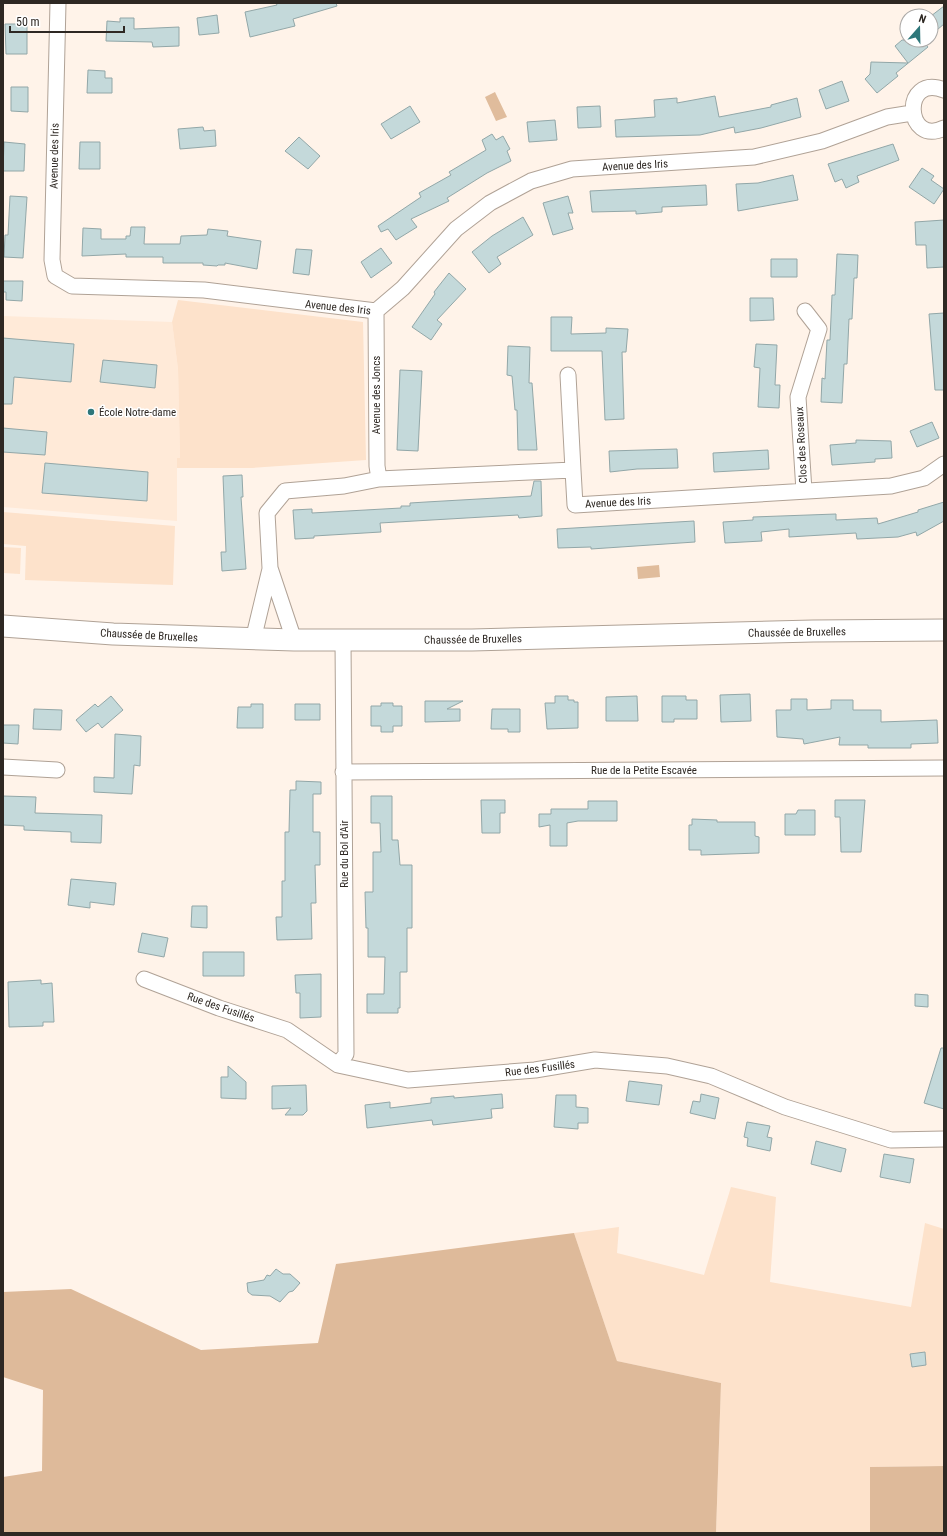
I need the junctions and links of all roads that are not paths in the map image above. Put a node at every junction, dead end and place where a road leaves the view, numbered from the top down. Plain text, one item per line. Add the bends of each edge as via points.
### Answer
1 (58, 3) edge
2 (944, 89) edge
3 (912, 113) junction
4 (944, 128) edge
5 (376, 311) junction
6 (805, 311) dead end
7 (568, 375) dead end
8 (944, 464) edge
9 (573, 470) junction
10 (379, 479) junction
11 (804, 491) junction
12 (270, 568) junction
13 (3, 626) edge
14 (944, 630) edge
15 (253, 640) junction
16 (294, 640) junction
17 (343, 640) junction
18 (3, 767) edge
19 (944, 768) edge
20 (57, 770) dead end
21 (343, 772) junction
22 (144, 979) dead end
23 (338, 1065) junction
24 (944, 1139) edge

1 - 5 street, Avenue des Iris via 52,260 55,276 72,286 204,290
2 - 3 street via 928,88 919,93 913,103
3 - 4 street via 919,125 925,129
3 - 5 street, Avenue des Iris via 887,117 822,141 754,157 572,169 531,180 490,203 456,230 403,288
5 - 10 street, Avenue des Joncs
6 - 11 street, Clos des Roseaux via 819,329 798,397
7 - 9 street
8 - 11 street, Avenue des Iris via 924,478 891,486
9 - 10 street
9 - 11 street, Avenue des Iris via 575,505
10 - 12 street via 344,486 285,491 267,513
12 - 15 street
12 - 16 street
13 - 15 main road, Chaussée de Bruxelles
14 - 17 main road, Chaussée de Bruxelles via 472,640
15 - 16 main road, Chaussée de Bruxelles
16 - 17 main road, Chaussée de Bruxelles
17 - 21 street, Rue du Bol d'Air
18 - 20 street
19 - 21 street, Rue de la Petite Escavée
21 - 23 street, Rue du Bol d'Air via 346,1054
22 - 23 street, Rue des Fusillés via 219,1008 287,1030
23 - 24 street, Rue des Fusillés via 408,1080 535,1070 595,1060 667,1066 712,1076 785,1107 891,1140

